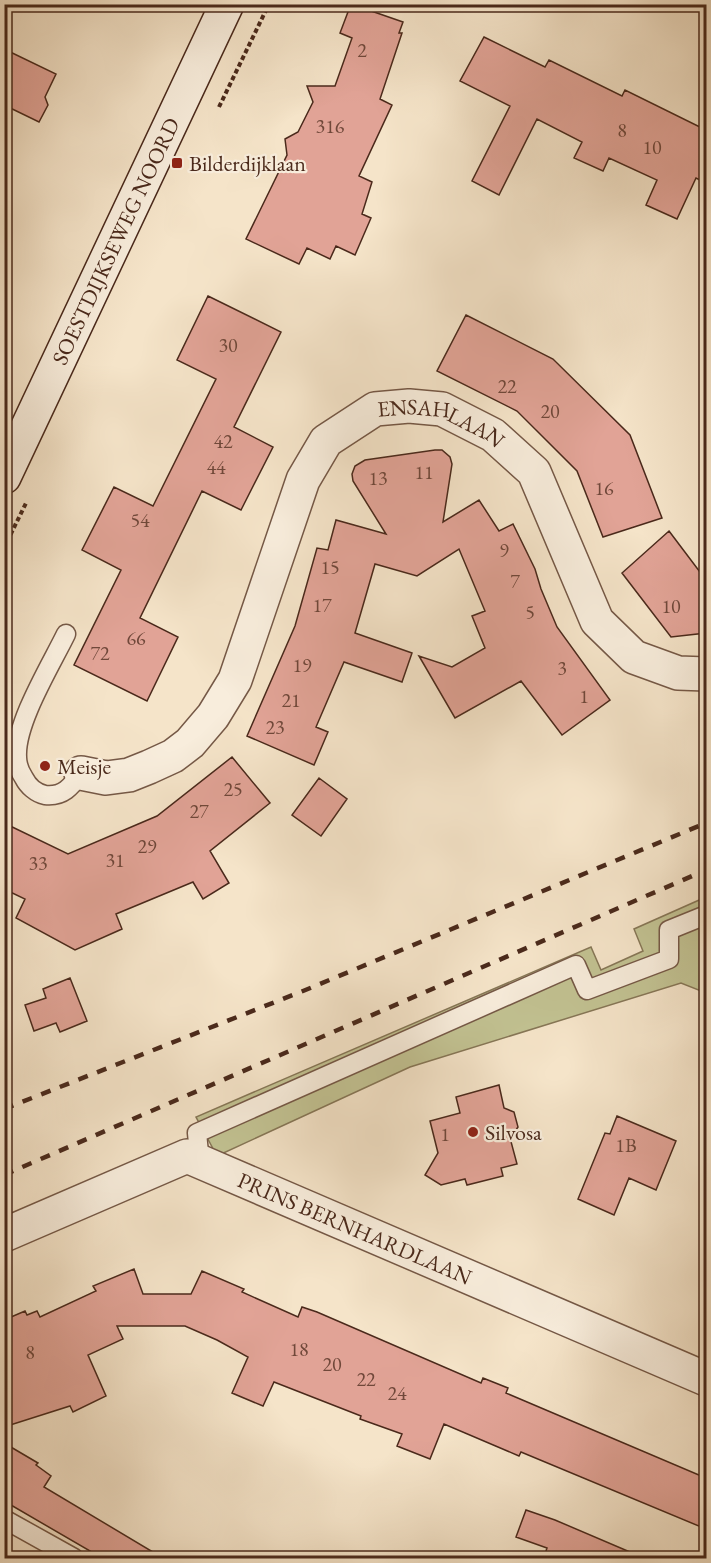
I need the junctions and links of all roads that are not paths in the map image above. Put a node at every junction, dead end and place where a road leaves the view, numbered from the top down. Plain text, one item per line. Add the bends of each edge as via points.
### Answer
1 (222, 6) edge
2 (4, 477) edge
3 (66, 634) dead end
4 (706, 674) edge
5 (81, 773) joint
6 (706, 915) edge
7 (200, 1163) junction
8 (4, 1235) edge
9 (706, 1380) edge
10 (4, 1519) edge
11 (74, 1558) edge

1 - 2 street, SOESTDIJKSEWEG NOORD
3 - 5 lane via 30,706 16,757 27,784 39,794 55,796 68,790
4 - 5 street, ENSAHLAAN via 678,673 634,657 597,621 534,472 493,435 442,409 375,409 326,441 303,480 235,680 213,716 173,756 149,767 106,778
6 - 7 lane via 669,930 669,958 587,990 576,965 197,1133
7 - 8 street, PRINS BERNHARDLAAN via 187,1156
7 - 9 street, PRINS BERNHARDLAAN
10 - 11 lane

